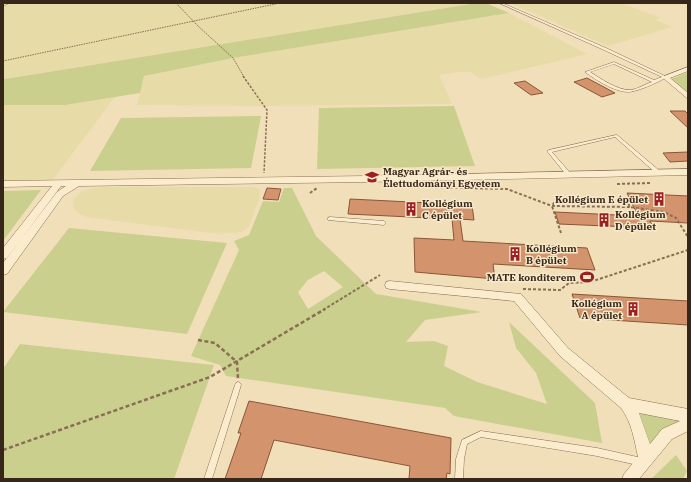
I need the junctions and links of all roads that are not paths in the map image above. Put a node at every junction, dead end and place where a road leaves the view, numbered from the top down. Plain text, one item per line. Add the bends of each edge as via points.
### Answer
1 (500, 3) edge
2 (688, 68) edge
3 (665, 77) junction
4 (653, 81) junction
5 (688, 97) edge
6 (688, 172) edge
7 (658, 173) junction
8 (570, 176) junction
9 (79, 182) junction
10 (59, 183) junction
11 (3, 184) edge
12 (330, 219) dead end
13 (384, 223) dead end
14 (3, 255) edge
15 (3, 271) edge
16 (390, 285) dead end
17 (238, 385) road end
18 (626, 404) junction
19 (688, 416) edge
20 (688, 424) edge
21 (644, 460) junction
22 (208, 479) edge
23 (459, 479) edge
24 (629, 479) edge

1 - 3 lane
2 - 3 street
3 - 4 lane
3 - 5 street
4 - 4 lane via 631,91 621,90 587,72 614,63
6 - 7 street
7 - 8 street
7 - 8 lane via 616,136 549,151
8 - 9 street
9 - 10 street
9 - 15 street via 60,194
10 - 11 street
10 - 14 street
12 - 13 lane
16 - 18 street via 517,298 564,352
17 - 22 lane
18 - 19 street
18 - 21 street via 636,418
20 - 21 street via 667,434
21 - 23 lane via 481,434 464,442
21 - 24 street

